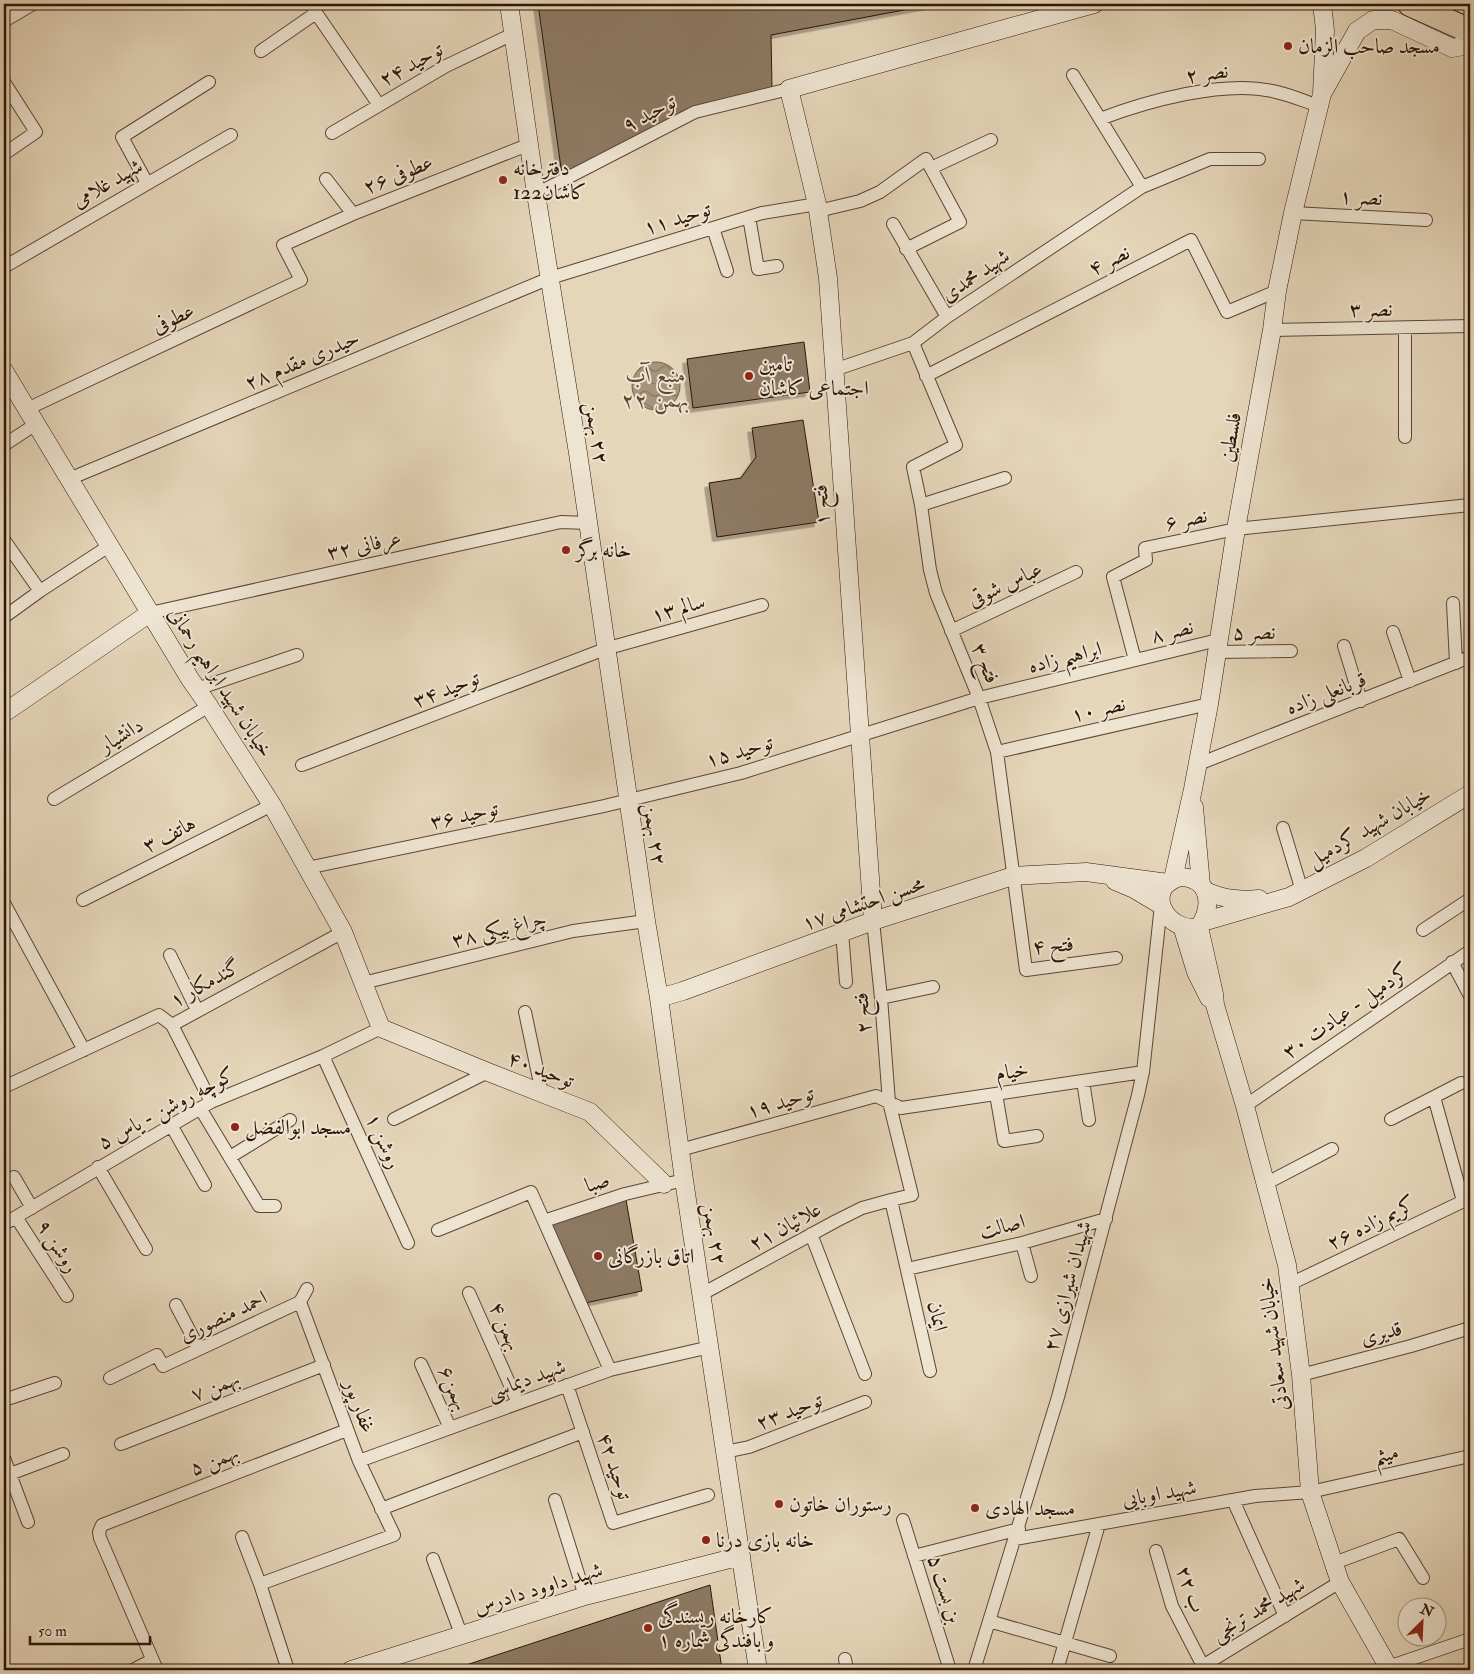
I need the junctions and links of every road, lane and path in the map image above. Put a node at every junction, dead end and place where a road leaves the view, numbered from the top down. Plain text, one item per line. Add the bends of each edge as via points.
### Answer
1 (33, 4) edge
2 (509, 4) edge
3 (1094, 4) edge
4 (1322, 4) edge
5 (1410, 4) edge
6 (1440, 4) edge
7 (313, 8) edge
8 (4, 21) edge
9 (1470, 24) edge
10 (1470, 30) edge
11 (513, 34) junction
12 (1470, 45) edge
13 (261, 51) dead end
14 (1073, 75) dead end
15 (4, 82) edge
16 (209, 82) dead end
17 (789, 88) junction
18 (1320, 100) junction
19 (379, 105) junction
20 (1100, 119) junction
21 (332, 133) dead end
22 (231, 135) dead end
23 (991, 140) dead end
24 (530, 144) junction
25 (4, 154) edge
26 (1259, 160) dead end
27 (931, 168) junction
28 (326, 179) dead end
29 (147, 183) junction
30 (1142, 187) junction
31 (536, 194) junction
32 (817, 208) junction
33 (1293, 213) junction
34 (353, 214) junction
35 (748, 216) junction
36 (1426, 220) dead end
37 (892, 224) dead end
38 (713, 228) junction
39 (283, 244) joint
40 (906, 249) junction
41 (777, 266) dead end
42 (4, 267) edge
43 (727, 271) dead end
44 (550, 278) junction
45 (1277, 291) junction
46 (947, 317) junction
47 (1470, 326) edge
48 (1405, 328) junction
49 (1272, 330) junction
50 (913, 342) junction
51 (834, 370) junction
52 (4, 371) edge
53 (926, 376) junction
54 (27, 409) junction
55 (36, 424) junction
56 (1405, 437) dead end
57 (4, 444) edge
58 (1005, 478) dead end
59 (69, 479) junction
60 (922, 505) junction
61 (1470, 505) edge
62 (587, 523) junction
63 (1236, 529) junction
64 (4, 540) edge
65 (109, 546) junction
66 (1076, 572) dead end
67 (40, 591) junction
68 (1453, 603) dead end
69 (762, 605) dead end
70 (150, 613) junction
71 (4, 617) edge
72 (951, 631) junction
73 (1393, 632) dead end
74 (1218, 646) junction
75 (1344, 646) dead end
76 (606, 649) junction
77 (1291, 651) dead end
78 (297, 655) dead end
79 (1470, 657) edge
80 (1135, 660) junction
81 (1456, 663) junction
82 (1410, 682) junction
83 (197, 689) junction
84 (979, 698) junction
85 (1361, 701) junction
86 (1209, 704) junction
87 (209, 706) junction
88 (4, 713) edge
89 (860, 736) junction
90 (997, 752) junction
91 (1196, 765) junction
92 (302, 766) dead end
93 (1193, 789) junction
94 (1470, 794) edge
95 (54, 799) dead end
96 (628, 801) junction
97 (272, 805) junction
98 (1283, 828) dead end
99 (307, 868) junction
100 (1086, 872) junction
101 (1013, 876) junction
102 (1170, 881) junction
103 (1203, 888) junction
104 (1295, 894) junction
105 (1470, 898) edge
106 (84, 900) dead end
107 (4, 903) edge
108 (1161, 905) junction
109 (646, 921) junction
110 (873, 921) junction
111 (1194, 925) junction
112 (1423, 930) dead end
113 (343, 932) junction
114 (842, 932) junction
115 (1470, 951) edge
116 (170, 955) dead end
117 (1116, 958) dead end
118 (1452, 962) junction
119 (846, 982) dead end
120 (363, 983) junction
121 (932, 987) dead end
122 (1470, 996) edge
123 (659, 998) junction
124 (881, 998) junction
125 (197, 1010) junction
126 (525, 1012) dead end
127 (172, 1024) junction
128 (381, 1028) junction
129 (84, 1050) junction
130 (323, 1056) junction
131 (488, 1072) junction
132 (1143, 1072) junction
133 (1083, 1081) junction
134 (1461, 1083) dead end
135 (4, 1087) edge
136 (542, 1094) junction
137 (996, 1094) junction
138 (1434, 1097) junction
139 (211, 1102) junction
140 (889, 1102) junction
141 (1245, 1106) junction
142 (200, 1108) junction
143 (394, 1119) dead end
144 (1391, 1119) dead end
145 (290, 1120) dead end
146 (1090, 1120) dead end
147 (171, 1125) junction
148 (1037, 1136) dead end
149 (1332, 1149) dead end
150 (680, 1150) junction
151 (230, 1157) junction
152 (98, 1167) junction
153 (14, 1177) dead end
154 (684, 1180) junction
155 (664, 1184) junction
156 (1265, 1184) junction
157 (205, 1185) dead end
158 (1467, 1199) edge
159 (891, 1200) junction
160 (275, 1206) dead end
161 (32, 1208) junction
162 (16, 1217) junction
163 (1106, 1219) junction
164 (544, 1221) junction
165 (4, 1224) edge
166 (438, 1230) dead end
167 (811, 1234) junction
168 (1022, 1242) junction
169 (408, 1243) dead end
170 (146, 1248) dead end
171 (907, 1269) junction
172 (1031, 1276) dead end
173 (1290, 1284) junction
174 (307, 1289) dead end
175 (469, 1293) dead end
176 (702, 1294) junction
177 (66, 1296) dead end
178 (300, 1302) junction
179 (176, 1304) dead end
180 (1470, 1328) edge
181 (710, 1347) junction
182 (199, 1349) junction
183 (421, 1364) dead end
184 (324, 1365) junction
185 (610, 1370) junction
186 (930, 1371) dead end
187 (865, 1374) dead end
188 (1301, 1375) junction
189 (110, 1378) dead end
190 (55, 1383) dead end
191 (567, 1385) junction
192 (4, 1400) edge
193 (865, 1402) dead end
194 (518, 1403) junction
195 (450, 1428) junction
196 (347, 1430) junction
197 (583, 1432) junction
198 (121, 1444) dead end
199 (725, 1452) junction
200 (63, 1454) dead end
201 (1470, 1456) edge
202 (4, 1458) edge
203 (359, 1461) junction
204 (10, 1474) junction
205 (1310, 1492) junction
206 (708, 1495) dead end
207 (554, 1500) dead end
208 (1233, 1500) junction
209 (381, 1509) junction
210 (903, 1520) dead end
211 (28, 1522) dead end
212 (1099, 1524) junction
213 (1017, 1534) junction
214 (242, 1537) dead end
215 (1156, 1551) dead end
216 (741, 1556) junction
217 (914, 1556) junction
218 (432, 1558) dead end
219 (1334, 1563) junction
220 (1423, 1578) dead end
221 (1340, 1582) junction
222 (260, 1584) junction
223 (585, 1596) junction
224 (1285, 1616) junction
225 (989, 1621) junction
226 (461, 1634) junction
227 (1470, 1639) edge
228 (1065, 1642) junction
229 (1110, 1656) dead end
230 (154, 1665) edge
231 (1200, 1668) edge
232 (1389, 1668) edge
233 (133, 1670) edge
234 (288, 1670) edge
235 (351, 1670) edge
236 (758, 1670) edge
237 (950, 1670) edge
238 (974, 1670) edge
239 (1057, 1670) edge

1 - 8 street
2 - 11 street, ٢٢ بهمن
3 - 17 street
4 - 18 street, فلسطین via 1325,30
5 - 10 highway
6 - 9 highway
7 - 13 street
7 - 19 street
11 - 19 street, توحید ۲۴ via 446,66
11 - 24 street, ٢٢ بهمن
12 - 18 street, فلسطین via 1452,48 1392,20 1373,20 1357,31
14 - 20 street
15 - 25 street via 36,132
16 - 29 street via 122,137
17 - 31 street, توحید ۹ via 695,112
17 - 32 street, فتح ۱
18 - 20 street, نصر ۲ via 1271,90 1228,89 1165,99
18 - 33 street, فلسطین
19 - 21 street, توحید ۲۴
20 - 30 street
22 - 29 street, شهید غلامی
23 - 27 street
24 - 31 street, ٢٢ بهمن
24 - 34 street, عطوفی ۲۶
26 - 30 street, شهید محمدی via 1210,159
27 - 32 street, توحید ۱۱ via 926,159 880,192 860,201
27 - 40 street via 960,222
28 - 34 street
29 - 42 street, شهید غلامی
30 - 46 street, شهید محمدی
31 - 44 street, ٢٢ بهمن
32 - 35 street, توحید ۱۱
32 - 51 street, فتح ۱ via 828,278
33 - 36 street, نصر ۱
33 - 45 street, فلسطین
34 - 39 street, عطوفی ۲۶
35 - 38 street, توحید ۱۱
35 - 41 street via 758,269
37 - 40 street
38 - 43 street
38 - 44 street, توحید ۱۱
39 - 54 street, عطوفی via 300,280
40 - 46 street
44 - 59 street, حیدری مقدم ۲۸
44 - 62 street, ٢٢ بهمن
45 - 49 street, فلسطین
45 - 53 street, نصر ۴ via 1227,312 1191,240
46 - 50 street, شهید محمدی
47 - 48 street, نصر ۳
48 - 49 street, نصر ۳
48 - 56 street
49 - 63 street, فلسطین
50 - 51 street, شهید محمدی
50 - 53 street
51 - 89 street, فتح ۱
52 - 54 street, خیابان شهید ابراهیم رحمانی
53 - 60 street, فتح ۳ via 956,445 913,467
54 - 55 street, خیابان شهید ابراهیم رحمانی
55 - 57 street
55 - 59 street, خیابان شهید ابراهیم رحمانی
58 - 60 street
59 - 65 street, خیابان شهید ابراهیم رحمانی
60 - 72 street, فتح ۳ via 930,570
61 - 63 street, نصر ۶
62 - 70 street, عرفانی ۳۲ via 561,522
62 - 76 street, ٢٢ بهمن
63 - 74 street, فلسطین
63 - 80 street, نصر ۶ via 1145,548 1146,560 1113,577
64 - 67 street
65 - 67 street
65 - 70 street, خیابان شهید ابراهیم رحمانی
66 - 72 street, عباس شوقی
67 - 71 street
68 - 81 street
69 - 76 street, سالم ۱۳
70 - 83 street, خیابان شهید ابراهیم رحمانی
70 - 88 street
72 - 84 street, فتح ۳
73 - 82 street
74 - 77 street, نصر ۵
74 - 80 street, نصر ۸
74 - 86 street, فلسطین
75 - 85 street
76 - 92 street, توحید ۳۴
76 - 96 street, ٢٢ بهمن
78 - 83 street
79 - 81 street, قربانعلی زاده
80 - 84 street, ابراهیم زاده
81 - 82 street, قربانعلی زاده
82 - 85 street, قربانعلی زاده
83 - 87 street, خیابان شهید ابراهیم رحمانی
84 - 89 street, ابراهیم زاده
84 - 90 street, فتح ۳
85 - 91 street, قربانعلی زاده
86 - 90 street, نصر ۱۰
86 - 91 street, فلسطین
87 - 95 street, دانشیار
87 - 97 street, خیابان شهید ابراهیم رحمانی
89 - 96 street, توحید ۱۵ via 741,773
89 - 110 street, فتح ۱
90 - 101 street, فتح ۳
91 - 93 street, فلسطین
93 - 102 street
93 - 103 street
94 - 104 street, خیابان شهید کردمیل via 1366,858
96 - 99 street, توحید ۳۶
96 - 109 street, ٢٢ بهمن
97 - 99 street, خیابان شهید ابراهیم رحمانی
97 - 106 street, هاتف ۳
98 - 104 street
99 - 113 street, خیابان شهید ابراهیم رحمانی
100 - 101 street, محسن احتشامی ۱۷
100 - 102 street, محسن احتشامی ۱۷
100 - 108 street, محسن احتشامی ۱۷ via 1127,886
101 - 110 street, محسن احتشامی ۱۷
101 - 117 street, فتح ۴ via 1026,970
102 - 103 street via 1188,877
102 - 108 street via 1161,893
103 - 104 street via 1225,899 1246,901
103 - 111 street via 1208,908
104 - 111 street
105 - 112 street
107 - 129 street
108 - 111 street via 1169,918
108 - 132 street, شهیدان شیرازی ۲۷
109 - 120 street, چراغ بیکی ۳۸ via 572,932
109 - 123 street, ٢٢ بهمن
110 - 114 street, محسن احتشامی ۱۷
110 - 124 street, فتح ۲
111 - 141 street, خیابان شهید سعادتی via 1196,972 1215,1005
113 - 120 street, خیابان شهید ابراهیم رحمانی
113 - 125 street, گندمکار ۱
114 - 119 street
114 - 123 street, محسن احتشامی ۱۷
115 - 118 street, کردمیل - عبادت ۳۰
116 - 125 street
118 - 122 street
118 - 141 street, کردمیل - عبادت ۳۰
120 - 128 street, خیابان شهید ابراهیم رحمانی
121 - 124 street
123 - 150 street, ٢٢ بهمن
124 - 140 street, فتح ۲
125 - 127 street, گندمکار ۱
126 - 136 street
127 - 129 street, گندمکار ۱ via 159,1015
127 - 139 street
128 - 130 street, کوچه روشن - یاس ۵
128 - 131 street, توحید ۴۰
129 - 135 street, گندمکار ۱
130 - 139 street, کوچه روشن - یاس ۵
130 - 169 street, روشن ۱
131 - 136 street, توحید ۴۰
131 - 143 street
132 - 133 street, خیام
132 - 163 street, شهیدان شیرازی ۲۷
133 - 137 street, خیام
133 - 146 street
134 - 138 street
136 - 155 street, توحید ۴۰ via 590,1112
137 - 140 street, خیام via 901,1108
137 - 148 street via 1004,1141
138 - 144 street
138 - 158 street
139 - 142 street, کوچه روشن - یاس ۵
140 - 150 street, توحید ۱۹ via 876,1096
140 - 159 street, فتح ۲ via 912,1195
141 - 156 street, خیابان شهید سعادتی
142 - 147 street, کوچه روشن - یاس ۵
142 - 151 street
145 - 151 street
147 - 152 street, کوچه روشن - یاس ۵
147 - 157 street
149 - 156 street
150 - 154 street, ٢٢ بهمن
151 - 160 street via 259,1206
152 - 161 street, کوچه روشن - یاس ۵
152 - 170 street
153 - 161 street
154 - 155 street, صبا
154 - 176 street, ٢٢ بهمن
155 - 164 street, صبا
156 - 173 street, خیابان شهید سعادتی
158 - 173 street, کریم زاده ۲۶
159 - 167 street, علائیان ۲۱ via 862,1208
159 - 171 street, ایمان
161 - 162 street, کوچه روشن - یاس ۵
162 - 165 street, کوچه روشن - یاس ۵
162 - 177 street, روشن ۹
163 - 168 street, اصالت
163 - 213 street, شهیدان شیرازی ۲۷
164 - 166 street via 531,1192
164 - 185 street
167 - 176 street, علائیان ۲۱
167 - 187 street
168 - 171 street, اصالت
168 - 172 street
171 - 186 street, ایمان
173 - 188 street, خیابان شهید سعادتی
174 - 178 street
175 - 194 street, بهمن ۴
176 - 181 street, ٢٢ بهمن
178 - 182 street, احمد منصوری
178 - 184 street, غفار پور
179 - 182 street
180 - 188 street, قدیری
181 - 185 street, شهید دیماسی
181 - 199 street, ٢٢ بهمن
182 - 189 street, احمد منصوری via 163,1366 157,1355
183 - 195 street, بهمن۶
184 - 196 street, غفار پور
184 - 198 street, بهمن ۷
185 - 191 street, شهید دیماسی
188 - 205 street, خیابان شهید سعادتی
190 - 192 street
191 - 194 street, شهید دیماسی
191 - 197 street, توحید ۴۲
193 - 199 street, توحید ۲۳ via 824,1415 749,1447
194 - 195 street, شهید دیماسی
195 - 203 street, شهید دیماسی
196 - 203 street, غفار پور
196 - 230 street, بهمن ۵ via 102,1525 99,1532
197 - 206 street, توحید ۴۲ via 613,1524
197 - 209 street
199 - 216 street, ٢٢ بهمن
200 - 204 street
201 - 205 street, میثم
202 - 204 street
203 - 209 street, غفار پور
204 - 211 street
205 - 208 street, شهید اوبایی
205 - 219 street, خیابان شهید سعادتی
207 - 223 street
208 - 212 street, شهید اوبایی
208 - 224 street
209 - 222 street, غفار پور via 394,1535
210 - 217 street, بن بست ۵
212 - 213 street, شهید اوبایی
212 - 228 street
213 - 217 street, شهید اوبایی
213 - 225 street, شهیدان شیرازی ۲۷
214 - 222 street
215 - 231 street, ب ۲۲ via 1172,1606
216 - 223 street, شهید داوود دادرس
216 - 236 street, ٢٢ بهمن
217 - 237 street, بن بست ۵
218 - 226 street
219 - 220 street via 1399,1539
219 - 221 street, خیابان شهید سعادتی
221 - 224 street, شهید محمد ترنجی
221 - 232 street, خیابان شهید سعادتی
222 - 234 street
223 - 226 street, شهید داوود دادرس
224 - 231 street, شهید محمد ترنجی
225 - 228 street
225 - 238 street, شهیدان شیرازی ۲۷
226 - 235 street, شهید داوود دادرس
227 - 232 street
228 - 229 street
228 - 239 street
230 - 233 street

